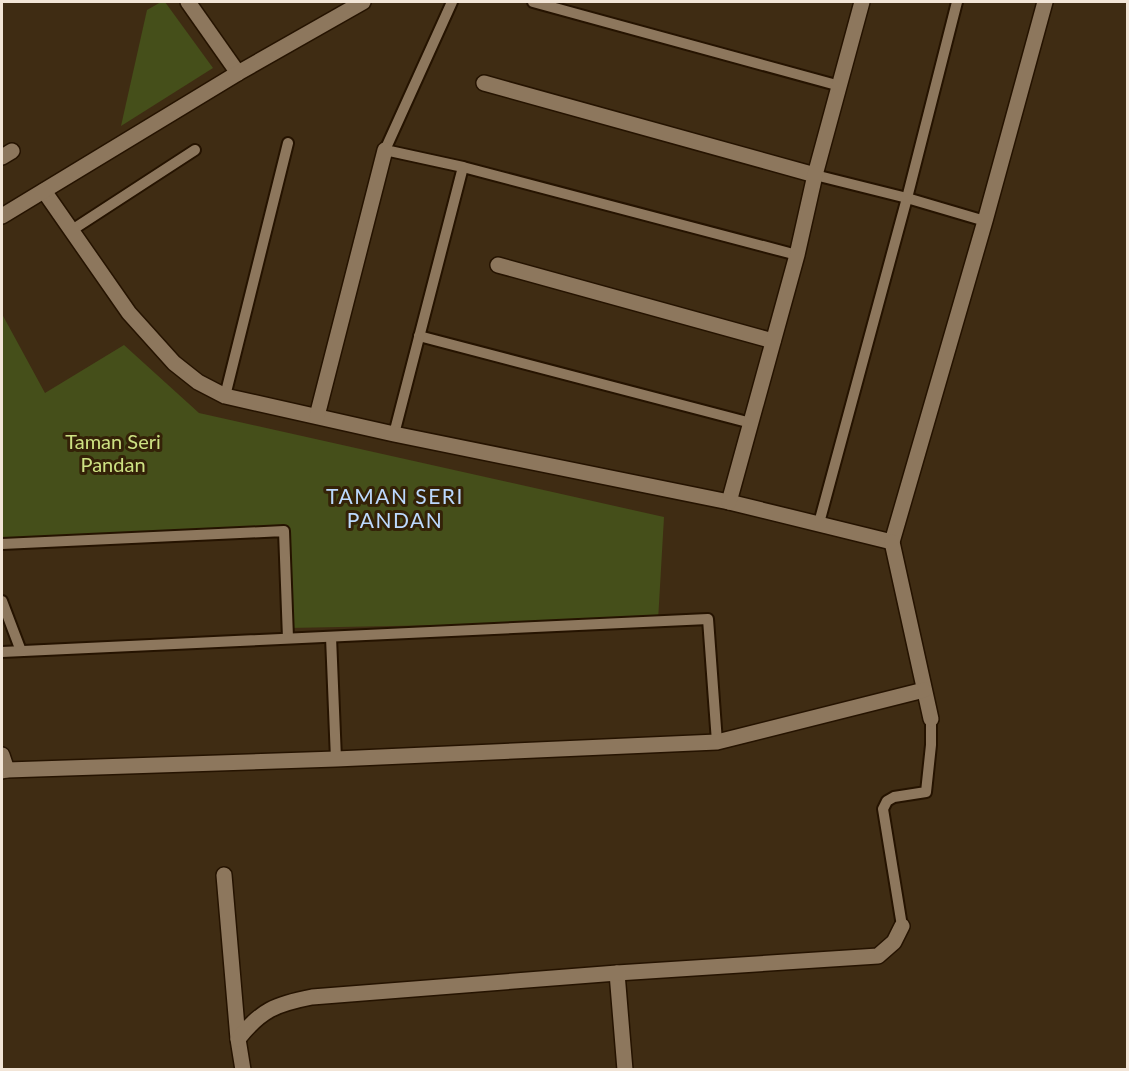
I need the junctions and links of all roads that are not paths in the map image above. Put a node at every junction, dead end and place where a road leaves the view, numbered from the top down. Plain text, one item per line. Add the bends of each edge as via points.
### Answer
1 (188, 2) edge
2 (363, 2) edge
3 (452, 2) edge
4 (533, 2) edge
5 (862, 2) edge
6 (957, 2) edge
7 (1045, 2) edge
8 (238, 73) junction
9 (484, 83) dead end
10 (840, 86) junction
11 (288, 143) dead end
12 (195, 150) dead end
13 (385, 150) junction
14 (463, 167) junction
15 (815, 176) junction
16 (44, 191) junction
17 (907, 198) junction
18 (2, 216) edge
19 (985, 221) junction
20 (72, 230) junction
21 (797, 255) junction
22 (498, 265) dead end
23 (419, 336) junction
24 (773, 341) junction
25 (225, 396) junction
26 (317, 416) junction
27 (751, 423) junction
28 (394, 434) junction
29 (729, 502) junction
30 (819, 523) junction
31 (892, 542) junction
32 (2, 544) edge
33 (2, 601) edge
34 (330, 637) junction
35 (288, 638) junction
36 (21, 651) junction
37 (2, 652) edge
38 (924, 690) junction
39 (931, 718) joint
40 (717, 742) junction
41 (2, 755) edge
42 (336, 759) junction
43 (4, 771) edge
44 (224, 875) dead end
45 (902, 926) joint
46 (617, 973) junction
47 (238, 1040) junction
48 (243, 1070) edge
49 (625, 1070) edge

1 - 8 street
2 - 8 street
3 - 13 lane
4 - 10 lane
5 - 10 street
6 - 17 lane
7 - 19 street
8 - 16 street
9 - 15 street
10 - 15 street
11 - 25 lane
12 - 20 lane
13 - 14 lane
13 - 26 street
14 - 21 lane
14 - 23 lane
15 - 17 lane
15 - 21 street
16 - 18 street
16 - 20 street
17 - 19 lane
17 - 30 lane
19 - 31 street
20 - 25 street via 129,313 174,363
21 - 24 street
22 - 24 street
23 - 27 lane
23 - 28 lane
24 - 27 street
25 - 26 street
26 - 28 street
27 - 29 street
28 - 29 street
29 - 30 street
30 - 31 street
31 - 38 street
32 - 35 lane via 284,531
33 - 36 lane
34 - 35 lane
34 - 40 lane via 708,619
34 - 42 lane
35 - 36 lane
36 - 37 lane
38 - 39 street
38 - 40 street
39 - 45 lane via 926,792 894,797 883,809
40 - 42 street
41 - 43 street
42 - 43 street
44 - 47 street
45 - 46 street via 894,942 878,956
46 - 47 street via 292,1001 251,1023
46 - 49 street
47 - 48 street

